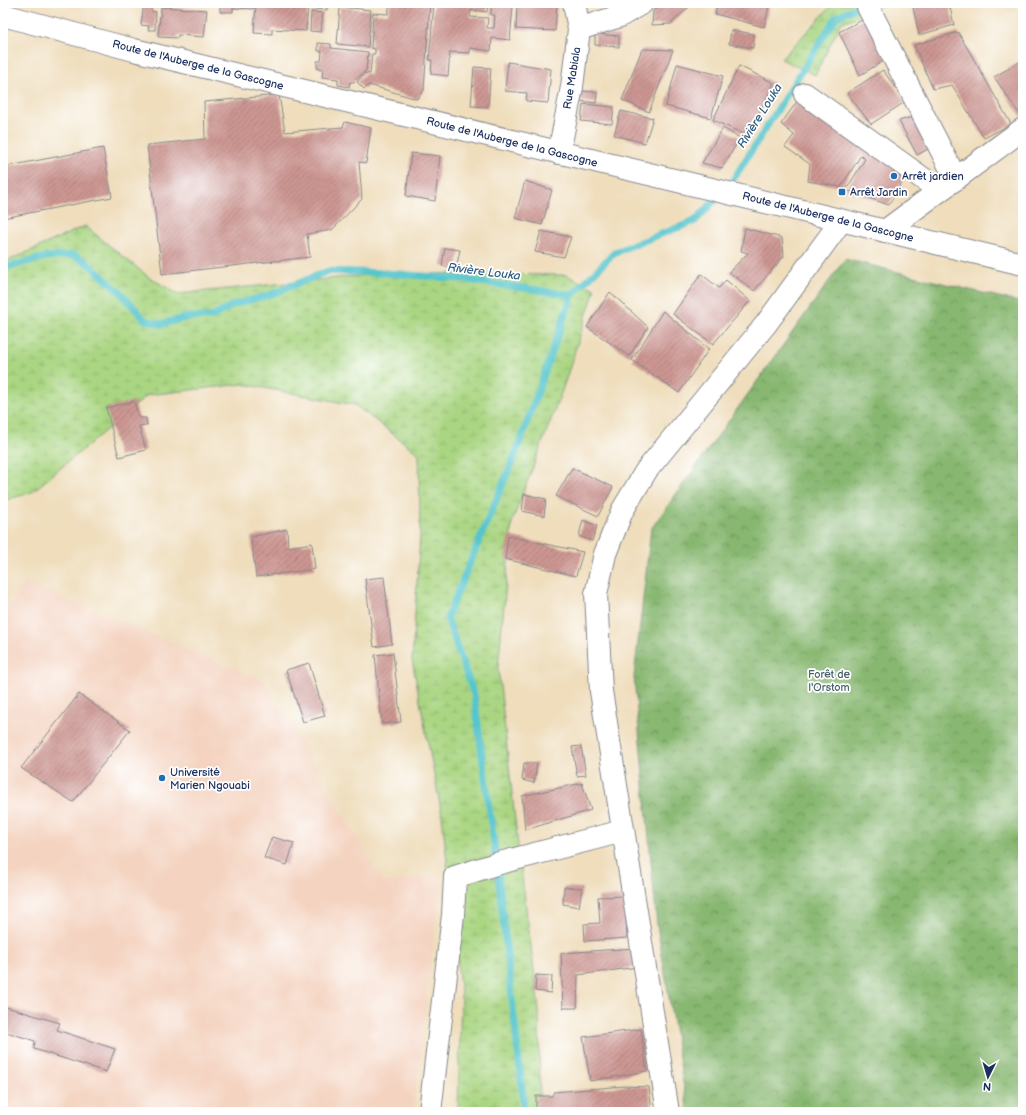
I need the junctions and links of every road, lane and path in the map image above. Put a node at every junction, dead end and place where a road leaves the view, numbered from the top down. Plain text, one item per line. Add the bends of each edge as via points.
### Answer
1 (574, 3) edge
2 (642, 3) edge
3 (868, 7) dead end
4 (3, 15) edge
5 (579, 29) junction
6 (806, 94) dead end
7 (1023, 129) edge
8 (559, 153) junction
9 (947, 185) junction
10 (841, 221) junction
11 (885, 231) junction
12 (1023, 264) edge
13 (623, 831) junction
14 (430, 1112) edge
15 (668, 1112) edge

1 - 5 street, Rue Mabiala
2 - 5 street via 620,16
3 - 9 street
4 - 8 street, Route de l'Auberge de la Gascogne via 134,50
5 - 8 street, Rue Mabiala via 572,87
6 - 9 street
7 - 9 street
8 - 10 street, Route de l'Auberge de la Gascogne
9 - 11 street
10 - 11 street, Route de l'Auberge de la Gascogne
10 - 13 street via 766,324 646,471 622,511 605,554 596,594 600,691
11 - 12 street, Route de l'Auberge de la Gascogne
13 - 14 street via 455,877 449,953
13 - 15 street

